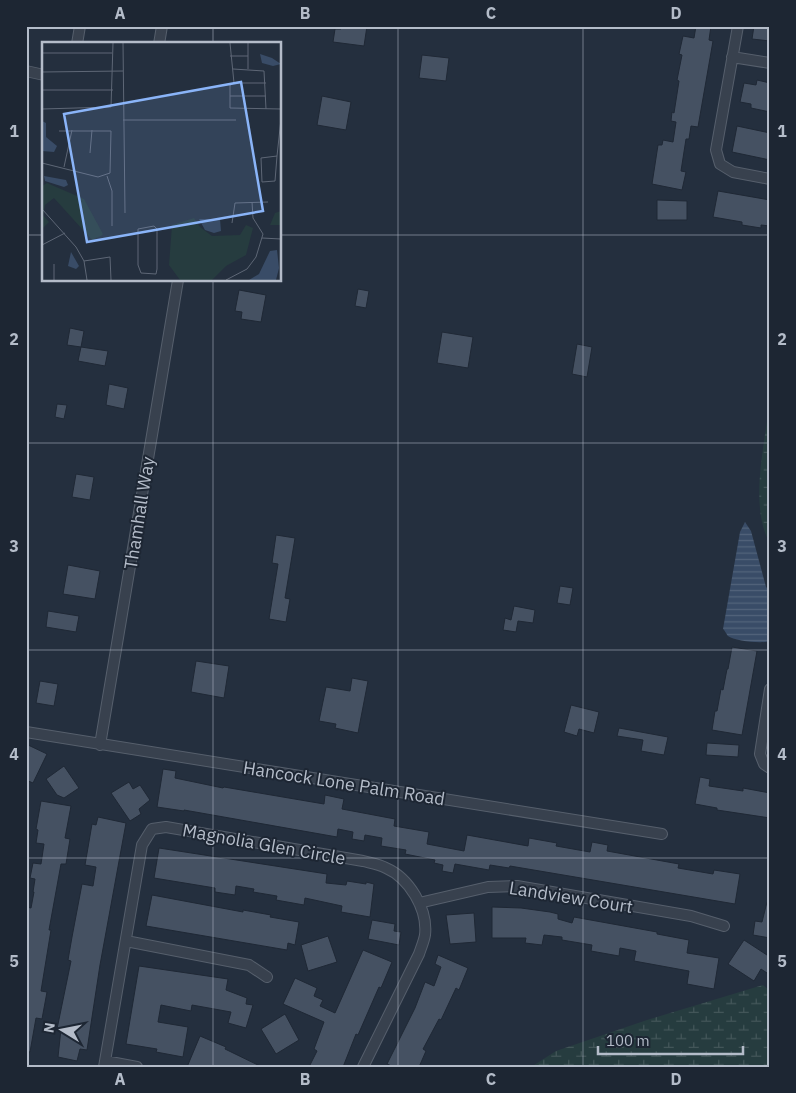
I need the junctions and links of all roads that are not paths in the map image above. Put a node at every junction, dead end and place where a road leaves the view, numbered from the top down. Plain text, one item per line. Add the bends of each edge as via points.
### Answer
1 (80, 26) edge
2 (162, 26) edge
3 (738, 26) edge
4 (77, 42) edge
5 (159, 42) edge
6 (732, 57) junction
7 (770, 63) edge
8 (26, 72) edge
9 (42, 75) edge
10 (770, 179) edge
11 (178, 281) edge
12 (770, 689) edge
13 (26, 732) edge
14 (100, 745) junction
15 (770, 768) edge
16 (662, 834) dead end
17 (418, 902) junction
18 (724, 926) dead end
19 (126, 940) junction
20 (267, 977) dead end
21 (105, 1064) edge
22 (137, 1067) edge
23 (363, 1067) edge

1 - 4 street
2 - 5 street
3 - 6 street
6 - 7 street
6 - 10 street via 716,150 720,164 733,172
8 - 9 street
11 - 14 street, Thamhall Way
12 - 15 street via 760,754 764,764
13 - 14 street, Hancock Lone Palm Road
14 - 16 street, Hancock Lone Palm Road
17 - 18 street, Landview Court via 488,886 517,886 691,916
17 - 19 street, Magnolia Glen Circle via 406,883 386,868 363,861 166,827 152,829 142,844
17 - 23 street, Magnolia Glen Circle via 424,917 425,936 419,954
19 - 20 street via 249,965
19 - 21 street, Magnolia Glen Circle
21 - 22 street, Magnolia Glen Circle

